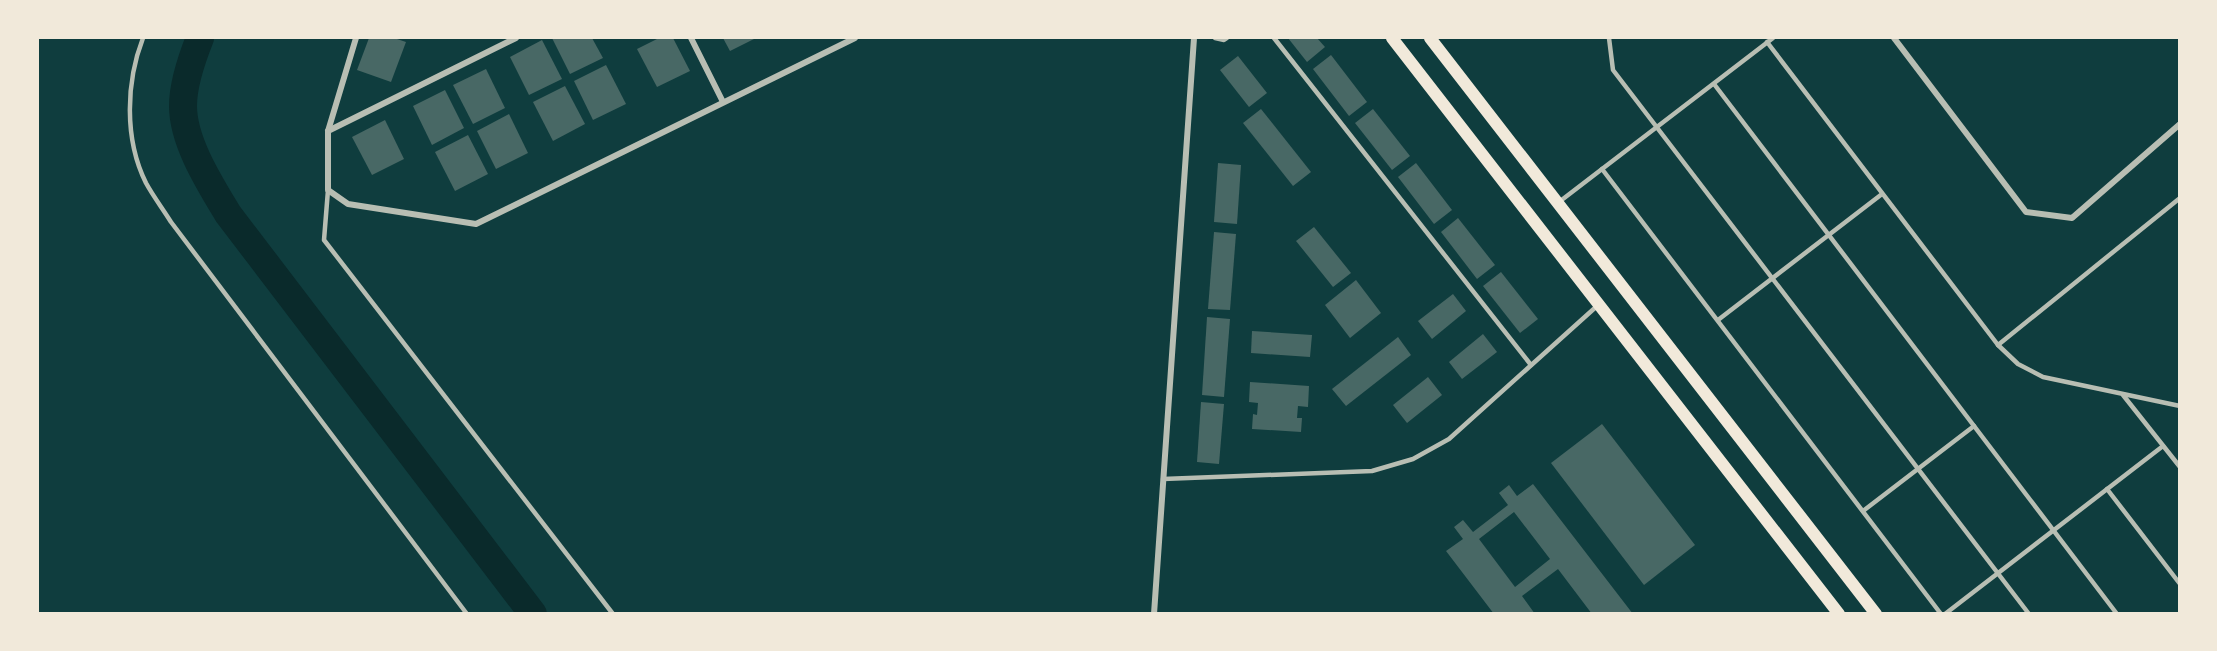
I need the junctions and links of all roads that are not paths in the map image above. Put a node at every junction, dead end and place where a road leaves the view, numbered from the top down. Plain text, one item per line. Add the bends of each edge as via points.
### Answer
1 (143, 38) edge
2 (356, 38) edge
3 (516, 38) edge
4 (691, 38) edge
5 (855, 38) edge
6 (1194, 38) edge
7 (1215, 38) edge
8 (1227, 38) edge
9 (1274, 38) edge
10 (1392, 38) edge
11 (1430, 38) edge
12 (1609, 38) edge
13 (1773, 38) edge
14 (1894, 38) edge
15 (1767, 42) junction
16 (1714, 84) junction
17 (723, 102) junction
18 (2180, 124) edge
19 (1658, 126) junction
20 (328, 131) junction
21 (1602, 169) junction
22 (328, 190) junction
23 (1882, 194) junction
24 (2180, 198) edge
25 (1558, 202) junction
26 (1829, 235) junction
27 (1773, 278) junction
28 (1599, 304) junction
29 (1718, 320) junction
30 (1998, 345) junction
31 (1531, 365) junction
32 (2123, 395) junction
33 (2180, 406) edge
34 (1974, 426) junction
35 (2163, 446) junction
36 (2180, 467) edge
37 (1918, 468) junction
38 (1163, 479) junction
39 (2107, 489) junction
40 (1863, 511) junction
41 (2054, 530) junction
42 (1998, 573) junction
43 (2180, 584) edge
44 (467, 614) edge
45 (613, 614) edge
46 (1154, 614) edge
47 (1839, 614) edge
48 (1876, 614) edge
49 (1943, 614) edge
50 (2029, 614) edge
51 (2117, 614) edge

1 - 44 lane via 130,88 131,136 145,182 171,222
2 - 20 street
3 - 20 street
4 - 17 street
5 - 17 street
6 - 38 street
7 - 8 lane
9 - 31 lane
10 - 28 main road
11 - 25 main road
12 - 19 lane via 1613,70
13 - 15 lane
14 - 18 street via 2026,212 2072,218
15 - 16 lane
15 - 23 lane
16 - 19 lane
16 - 26 lane
17 - 22 street via 476,224 348,204
19 - 21 lane
19 - 27 lane
20 - 22 street
21 - 25 lane
21 - 29 lane
22 - 45 lane via 324,240
23 - 26 lane
23 - 30 lane
24 - 30 lane
25 - 48 main road
26 - 27 lane
26 - 34 lane
27 - 29 lane
27 - 37 lane
28 - 31 lane
28 - 47 main road
29 - 40 lane
30 - 32 lane via 2018,364 2043,377
31 - 38 lane via 1449,439 1413,459 1372,471
32 - 33 lane
32 - 35 lane
34 - 37 lane
34 - 41 lane
35 - 36 lane
35 - 39 lane
37 - 40 lane
37 - 42 lane
38 - 46 street
39 - 41 lane
39 - 43 lane
40 - 49 lane
41 - 42 lane
41 - 51 lane
42 - 49 lane
42 - 50 lane

